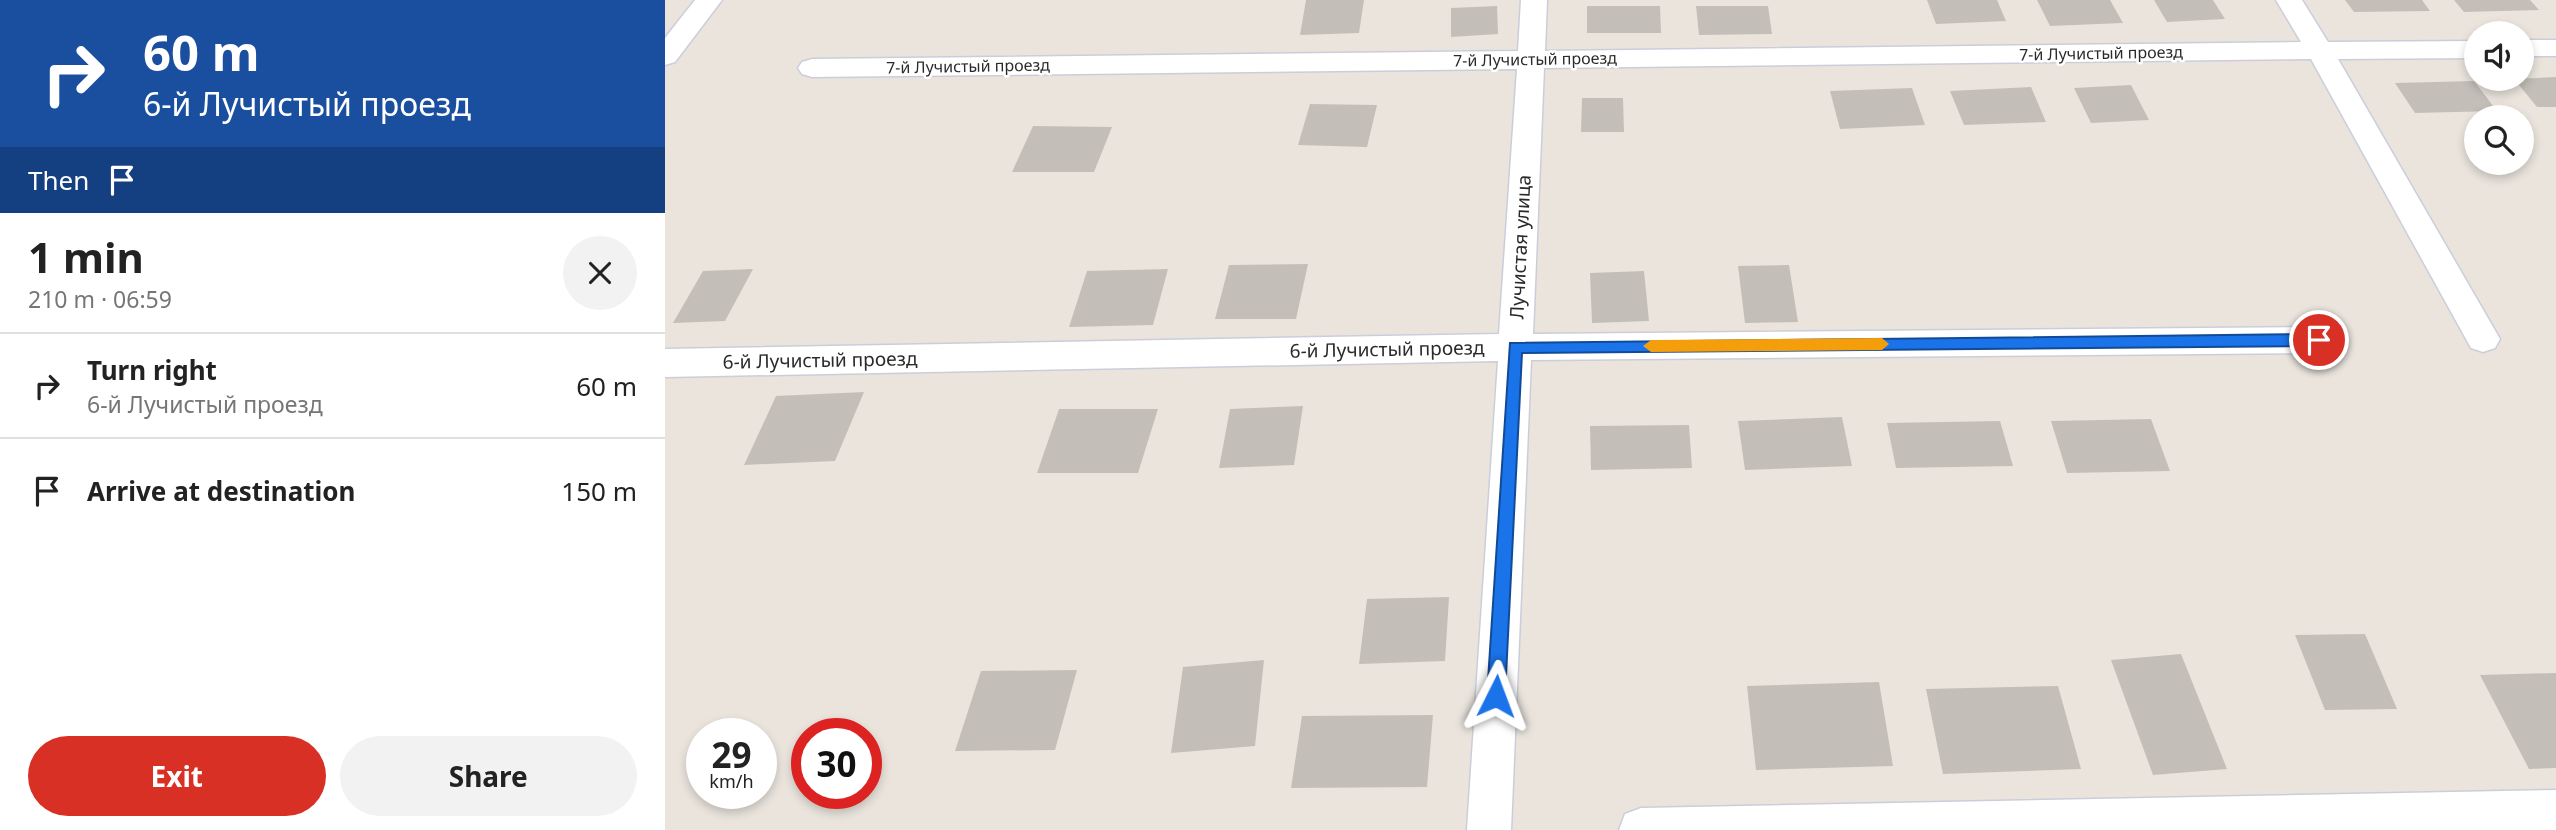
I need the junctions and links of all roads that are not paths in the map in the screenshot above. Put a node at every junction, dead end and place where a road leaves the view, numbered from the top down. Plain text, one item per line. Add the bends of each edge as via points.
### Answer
1 (709, 0) edge
2 (1534, 0) edge
3 (2289, 0) edge
4 (2534, 48) edge
5 (2556, 48) edge
6 (2464, 49) edge
7 (2320, 51) junction
8 (665, 56) edge
9 (1531, 59) junction
10 (812, 68) dead end
11 (2483, 339) dead end
12 (2319, 340) dead end
13 (1515, 347) junction
14 (665, 363) edge
15 (2556, 812) edge
16 (1489, 830) edge
17 (1641, 830) edge

1 - 8 street
2 - 9 street, Лучистая улица
3 - 7 street
4 - 5 street
6 - 7 street, 7-й Лучистый проезд
7 - 9 street, 7-й Лучистый проезд
7 - 11 street
9 - 10 street, 7-й Лучистый проезд
9 - 13 street, Лучистая улица
12 - 13 street, 6-й Лучистый проезд
13 - 14 street, 6-й Лучистый проезд
13 - 16 street, Лучистая улица
15 - 17 street

